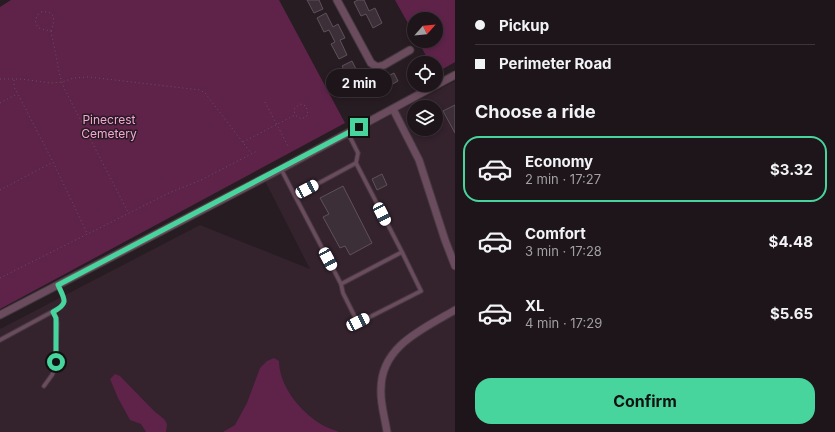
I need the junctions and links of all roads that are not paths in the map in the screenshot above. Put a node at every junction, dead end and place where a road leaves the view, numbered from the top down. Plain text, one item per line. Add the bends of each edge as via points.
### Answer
1 (338, 0) edge
2 (410, 50) dead end
3 (455, 75) edge
4 (393, 109) junction
5 (348, 133) junction
6 (356, 163) junction
7 (281, 169) junction
8 (295, 196) junction
9 (402, 252) junction
10 (455, 266) edge
11 (341, 284) junction
12 (58, 285) junction
13 (455, 310) edge
14 (53, 312) junction
15 (0, 315) edge
16 (0, 340) edge
17 (44, 386) dead end
18 (387, 432) edge

1 - 2 street via 371,63 377,67 384,65
3 - 4 street
4 - 5 street
4 - 10 street via 420,160
5 - 6 lane via 358,153
5 - 7 street
6 - 8 lane
6 - 9 lane
7 - 8 lane
7 - 12 street
8 - 11 lane
9 - 11 lane
9 - 11 lane via 421,291 358,322
12 - 14 lane via 65,300 64,304
12 - 15 street
13 - 18 street via 405,341 391,356 382,374 380,390
14 - 16 lane
14 - 17 lane via 56,318 56,362 52,375

